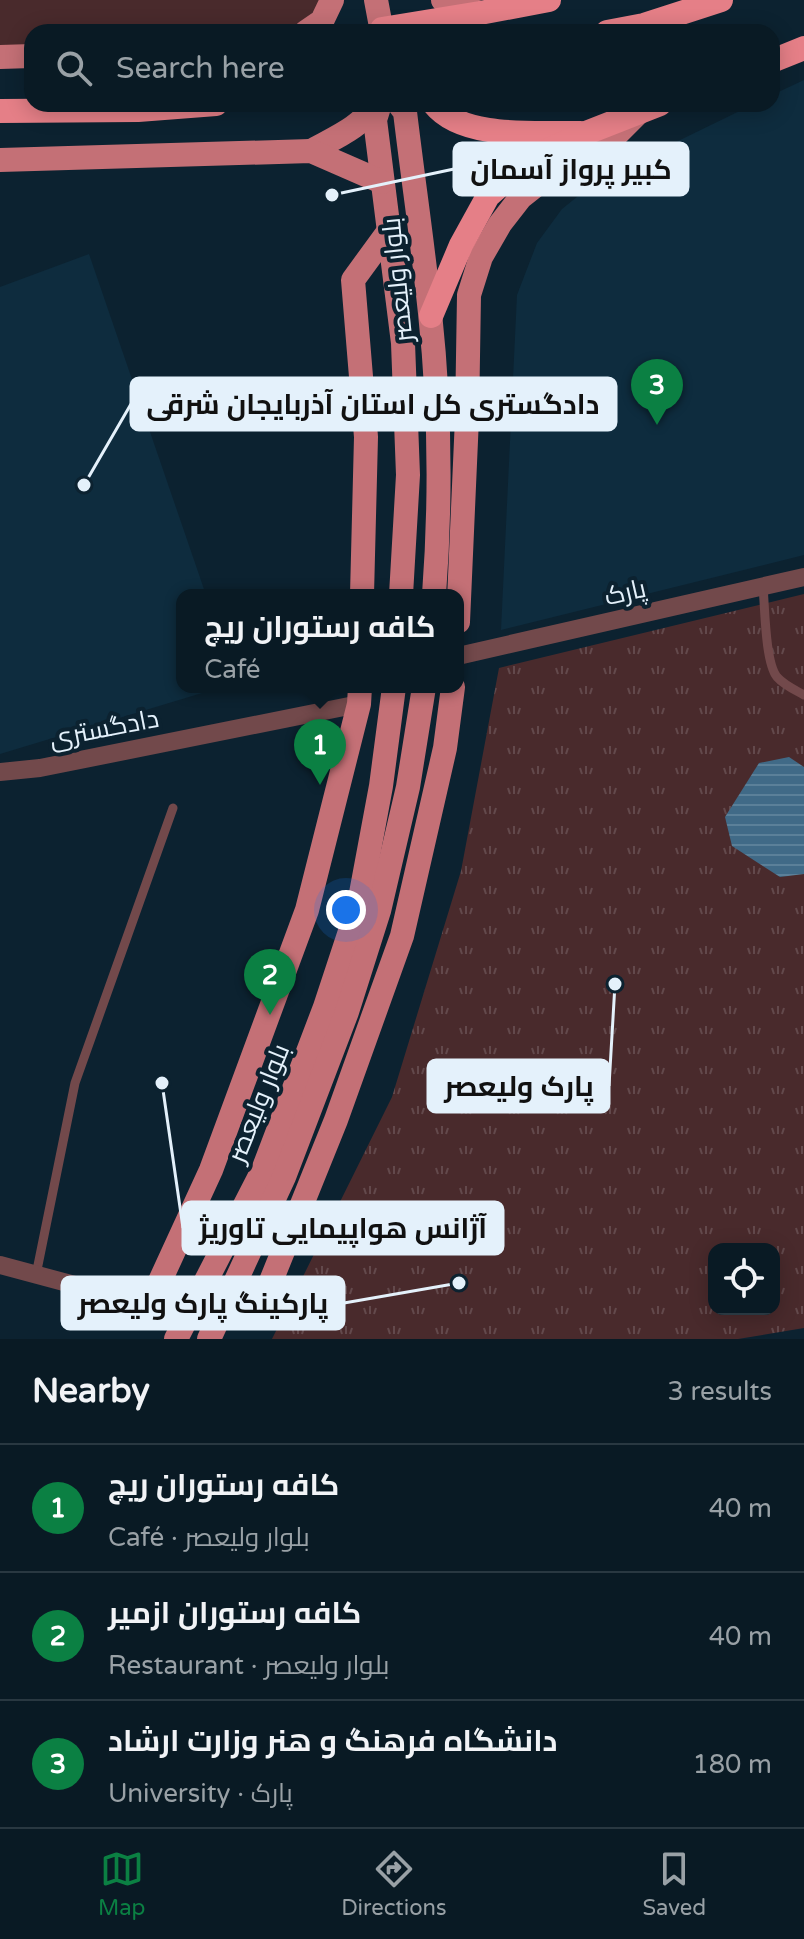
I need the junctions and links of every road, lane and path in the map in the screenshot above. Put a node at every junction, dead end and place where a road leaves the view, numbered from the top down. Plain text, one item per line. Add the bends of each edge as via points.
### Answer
1 (332, 0) edge
2 (376, 0) edge
3 (443, 0) edge
4 (549, 0) edge
5 (721, 0) edge
6 (480, 13) junction
7 (318, 24) edge
8 (381, 24) edge
9 (432, 24) edge
10 (647, 24) edge
11 (804, 48) edge
12 (24, 56) edge
13 (0, 57) edge
14 (780, 58) edge
15 (0, 111) edge
16 (24, 111) edge
17 (371, 112) edge
18 (376, 112) edge
19 (405, 112) edge
20 (440, 112) edge
21 (639, 112) edge
22 (644, 112) edge
23 (586, 133) junction
24 (311, 151) junction
25 (0, 160) edge
26 (382, 182) junction
27 (388, 232) junction
28 (431, 316) junction
29 (804, 577) edge
30 (763, 587) junction
31 (362, 589) edge
32 (401, 589) edge
33 (435, 589) edge
34 (459, 589) edge
35 (464, 655) edge
36 (393, 693) edge
37 (423, 693) edge
38 (452, 693) edge
39 (804, 695) edge
40 (359, 696) edge
41 (0, 772) edge
42 (173, 808) dead end
43 (0, 1265) edge
44 (36, 1275) junction
45 (229, 1296) junction
46 (149, 1305) junction
47 (187, 1315) junction
48 (176, 1339) edge
49 (209, 1339) edge

1 - 7 main road
2 - 8 main road
3 - 6 main road
4 - 6 highway
5 - 10 highway
6 - 9 highway
11 - 14 highway
12 - 13 main road
15 - 16 highway
17 - 24 main road
18 - 26 main road, بلوار ولیعصر
19 - 28 main road, بلوار ولیعصر
20 - 23 highway via 470,127 494,131
21 - 23 highway
22 - 34 main road via 603,148 550,174 521,197 481,257 469,295
23 - 28 highway via 531,158 488,196
24 - 25 main road
24 - 26 main road
26 - 27 main road, بلوار ولیعصر
27 - 31 main road via 353,280 366,437
27 - 32 main road, بلوار ولیعصر via 403,343 408,475
28 - 33 main road, بلوار ولیعصر via 438,428
29 - 30 street, پارک
30 - 35 street, پارک
30 - 39 lane via 774,671
36 - 47 main road, بلوار ولیعصر via 359,904 325,1007 263,1170
37 - 45 main road, بلوار ولیعصر via 386,884 357,983 284,1177
38 - 45 main road via 445,748 402,936 336,1120 269,1286
40 - 41 street, دادگستری via 40,768
40 - 46 main road via 307,910 211,1170
42 - 44 lane via 75,1083
43 - 44 street
44 - 46 street
45 - 49 main road, بلوار ولیعصر
46 - 47 street
47 - 48 main road, بلوار ولیعصر

